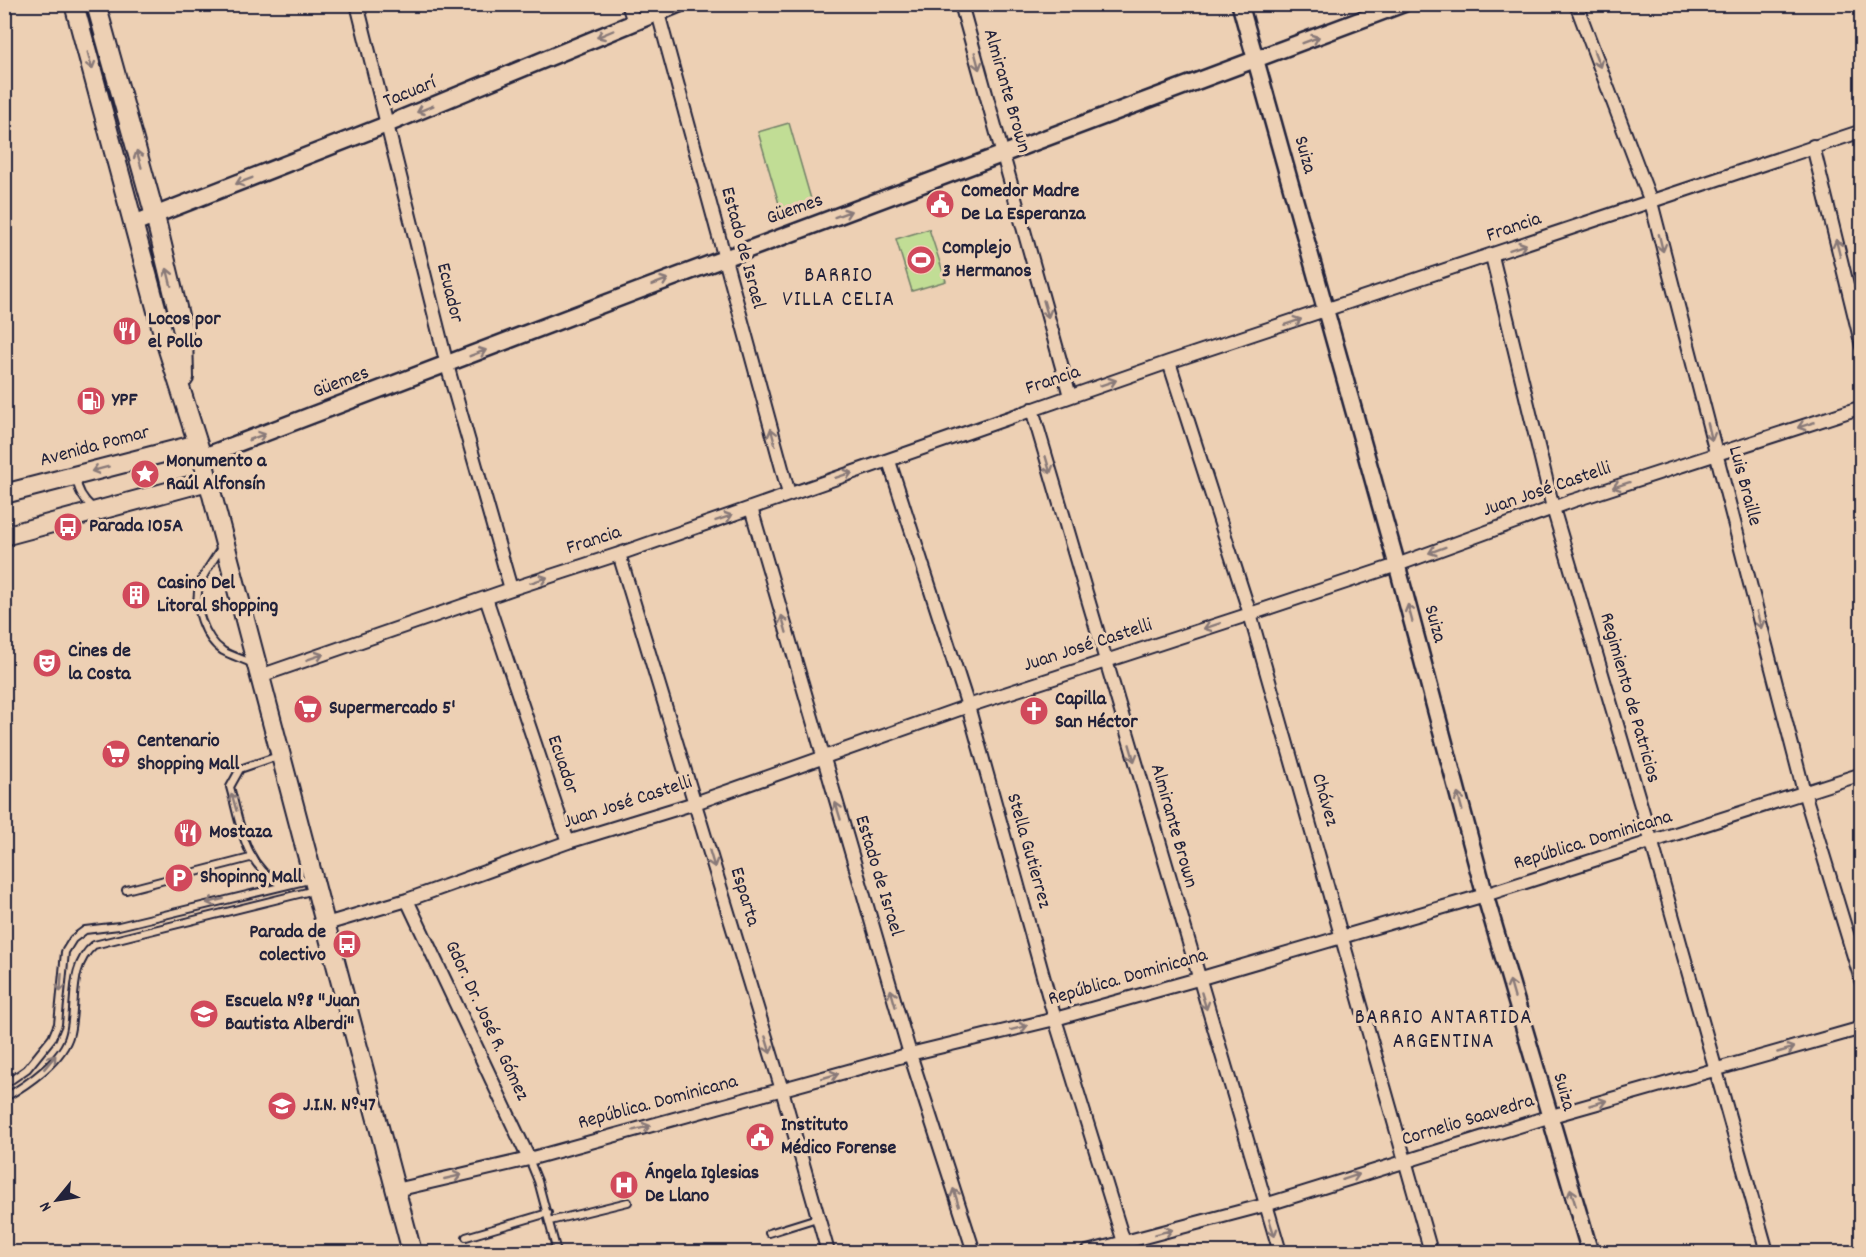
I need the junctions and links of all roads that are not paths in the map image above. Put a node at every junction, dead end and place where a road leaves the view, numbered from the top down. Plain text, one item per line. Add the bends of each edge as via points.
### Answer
1 (74, 4) edge
2 (96, 4) edge
3 (357, 4) edge
4 (628, 4) edge
5 (679, 4) edge
6 (961, 4) edge
7 (1240, 4) edge
8 (1403, 4) edge
9 (1576, 4) edge
10 (658, 13) junction
11 (634, 22) junction
12 (1256, 61) junction
13 (388, 124) junction
14 (1862, 131) edge
15 (1813, 146) junction
16 (1003, 155) junction
17 (1651, 202) junction
18 (155, 216) junction
19 (135, 223) junction
20 (1492, 256) junction
21 (725, 258) junction
22 (1325, 312) junction
23 (1862, 346) edge
24 (1169, 362) junction
25 (447, 365) junction
26 (1070, 396) junction
27 (185, 397) junction
28 (1862, 406) edge
29 (1032, 409) junction
30 (200, 450) junction
31 (1715, 454) junction
32 (889, 461) junction
33 (77, 475) junction
34 (208, 481) junction
35 (4, 494) edge
36 (789, 494) junction
37 (751, 508) junction
38 (1553, 508) junction
39 (104, 510) junction
40 (4, 536) edge
41 (224, 543) junction
42 (619, 554) junction
43 (1397, 565) junction
44 (511, 589) junction
45 (486, 598) junction
46 (1250, 614) junction
47 (1105, 661) junction
48 (258, 671) junction
49 (968, 706) junction
50 (280, 755) junction
51 (822, 758) junction
52 (1862, 774) edge
53 (1804, 792) junction
54 (695, 803) junction
55 (568, 842) junction
56 (1652, 843) junction
57 (250, 858) junction
58 (315, 884) junction
59 (281, 885) junction
60 (126, 890) dead end
61 (1485, 895) junction
62 (407, 900) junction
63 (326, 924) junction
64 (1342, 937) junction
65 (1198, 979) junction
66 (1862, 983) edge
67 (1055, 1019) junction
68 (1862, 1028) edge
69 (910, 1054) junction
70 (1715, 1070) junction
71 (4, 1084) edge
72 (782, 1090) junction
73 (4, 1098) edge
74 (1548, 1118) junction
75 (529, 1159) junction
76 (1404, 1161) junction
77 (396, 1190) junction
78 (628, 1202) dead end
79 (1265, 1205) junction
80 (548, 1213) junction
81 (817, 1218) junction
82 (550, 1221) junction
83 (769, 1233) dead end
84 (466, 1237) dead end
85 (1125, 1248) edge
86 (412, 1252) edge
87 (557, 1252) edge
88 (828, 1252) edge
89 (974, 1252) edge
90 (1087, 1252) edge
91 (1280, 1252) edge
92 (1431, 1252) edge
93 (1590, 1252) edge
94 (1767, 1252) edge

1 -> 19 main road
18 -> 2 main road
3 - 13 street, Ecuador
4 - 11 street
5 - 10 street, Tacuarí
6 -> 16 street, Almirante Brown
7 - 12 street, Suiza
12 -> 8 street, Güemes
9 -> 17 street, Luis Braille
10 - 11 street, Tacuarí
10 - 21 street, Estado de Israel
11 -> 13 street, Tacuarí
12 - 16 street, Güemes
12 - 22 street, Suiza
13 -> 18 street, Tacuarí
13 - 25 street, Ecuador
14 - 15 street, Francia
15 - 17 street, Francia
23 -> 15 street
21 -> 16 street, Güemes
16 -> 26 street, Almirante Brown
20 -> 17 street, Francia
17 -> 31 street, Luis Braille
18 - 19 street, Tacuarí
27 -> 18 main road via 183,332
19 - 27 main road via 164,337
20 - 22 street, Francia
20 - 38 street, Regimiento de Patricios
25 -> 21 street, Güemes
36 -> 21 street, Estado de Israel
24 -> 22 street, Francia
22 - 43 street, Suiza
26 -> 24 street, Francia
24 - 46 street, Chávez
30 -> 25 street, Güemes
25 - 44 street, Ecuador
26 - 29 street, Francia
27 - 30 main road
28 -> 31 street, Juan José Castelli
29 - 32 street, Francia
29 -> 47 street, Almirante Brown
30 -> 33 main road, Avenida Pomar
30 - 34 main road
31 -> 38 street, Juan José Castelli
31 -> 53 street, Luis Braille
36 -> 32 street, Francia
32 - 49 street, Stella Gutierrez
33 - 35 main road, Avenida Pomar
33 - 39 lane via 77,487 84,499 93,508
34 - 39 main road
34 - 41 main road
36 - 37 street, Francia
42 -> 37 street, Francia
51 -> 37 street, Estado de Israel
38 -> 43 street, Juan José Castelli
38 - 56 street, Regimiento de Patricios
39 - 40 main road
41 - 48 main road
41 - 48 lane via 200,584 197,596 201,614 214,643
44 -> 42 street, Francia
42 - 54 street, Esparta
43 - 46 street, Juan José Castelli
61 -> 43 street, Suiza
44 - 45 street, Francia
48 -> 45 street, Francia
45 - 55 street, Ecuador
46 -> 47 street, Juan José Castelli
46 - 64 street, Chávez
47 - 49 street, Juan José Castelli
47 -> 65 street, Almirante Brown
48 - 50 main road
49 - 51 street, Juan José Castelli
49 - 67 street, Stella Gutierrez
57 -> 50 lane via 230,787 240,770
50 - 58 main road
51 - 54 street, Juan José Castelli
69 -> 51 street, Estado de Israel
52 - 53 street, República. Dominicana
53 - 56 street, República. Dominicana
53 - 66 street, Luis Braille
54 - 55 street, Juan José Castelli
54 -> 72 street, Esparta
55 - 62 street, Juan José Castelli
56 - 61 street, República. Dominicana
56 - 70 street, Regimiento de Patricios
57 - 59 lane via 267,878
57 - 60 lane
58 - 59 lane
58 - 63 main road
73 -> 58 lane via 38,1076 70,1036 78,969 83,955 94,945
59 -> 71 lane via 119,926 85,930 65,952 58,1024 52,1038 27,1069
61 - 64 street, República. Dominicana
74 -> 61 street, Suiza
62 - 63 street, Juan José Castelli
62 - 75 street, Gdor. Dr. José R. Gómez
63 - 77 main road
64 - 65 street, República. Dominicana
64 - 76 street, Chávez
65 - 67 street, República. Dominicana
65 -> 79 street, Almirante Brown
69 -> 67 street, República. Dominicana
67 - 85 street, Stella Gutierrez
70 -> 68 street, Cornelio Saavedra
72 -> 69 street, República. Dominicana
89 -> 69 street, Estado de Israel
74 -> 70 street, Cornelio Saavedra
70 - 94 street, Regimiento de Patricios
75 -> 72 street, República. Dominicana
72 - 81 street, Esparta
74 - 76 street, Cornelio Saavedra
93 -> 74 street, Suiza
77 -> 75 street, República. Dominicana
75 - 80 lane
79 -> 76 street, Cornelio Saavedra
76 - 92 street, Chávez
77 - 86 main road
78 - 82 lane
85 -> 79 street, Cornelio Saavedra
79 -> 91 street, Almirante Brown
80 - 82 lane
80 - 84 lane
81 - 83 lane
81 - 88 street, Esparta
82 - 87 lane
85 - 90 street, Cornelio Saavedra

